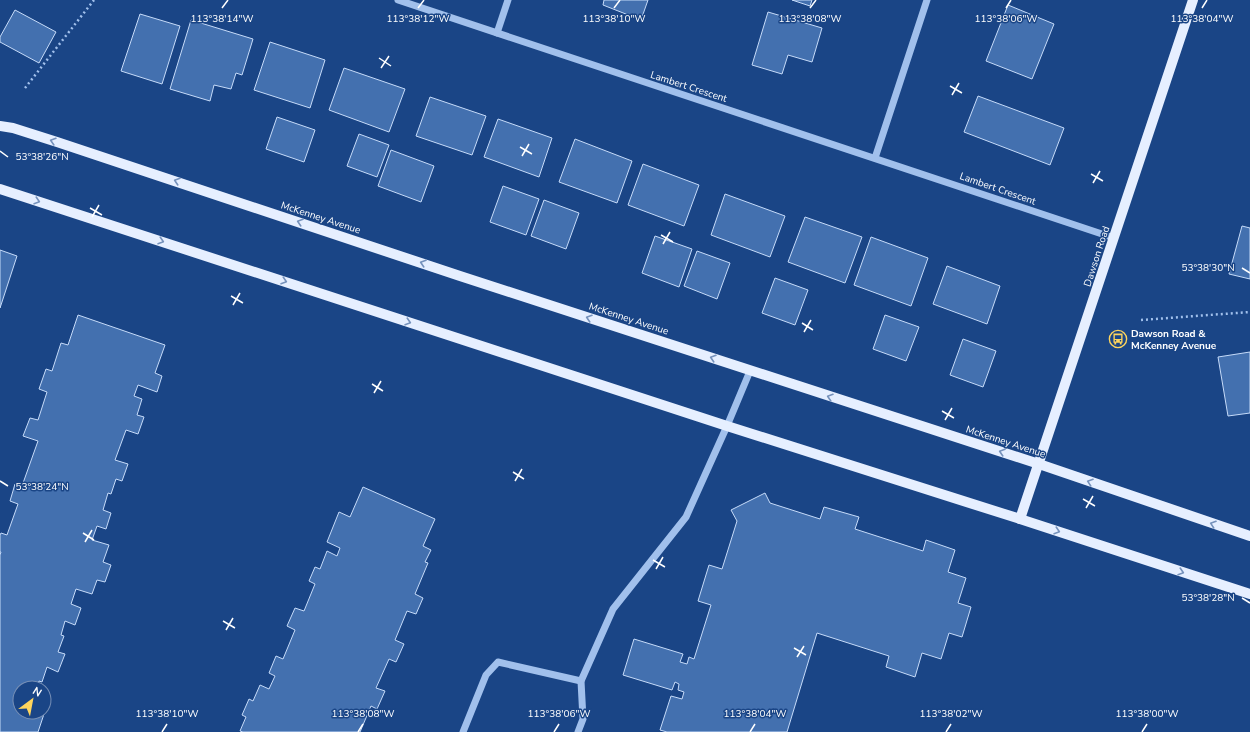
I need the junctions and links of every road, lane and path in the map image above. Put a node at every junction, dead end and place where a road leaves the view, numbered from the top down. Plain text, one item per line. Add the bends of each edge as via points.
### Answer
1 (94, 0) edge
2 (398, 0) edge
3 (508, 0) edge
4 (927, 0) edge
5 (1193, 0) edge
6 (497, 33) junction
7 (25, 88) dead end
8 (0, 126) edge
9 (875, 158) junction
10 (0, 189) edge
11 (1114, 238) junction
12 (1250, 312) edge
13 (1141, 320) dead end
14 (750, 370) junction
15 (727, 426) junction
16 (1039, 464) junction
17 (1020, 519) junction
18 (1250, 536) edge
19 (1250, 594) edge
20 (581, 681) junction
21 (463, 732) edge
22 (578, 732) edge

1 - 7 path
2 - 6 street, Lambert Crescent
3 - 6 street
4 - 9 street
5 - 11 main road, Dawson Road
6 - 9 street, Lambert Crescent
14 -> 8 main road, McKenney Avenue via 57,142
9 - 11 street, Lambert Crescent
10 -> 15 main road
11 - 16 main road, Dawson Road
12 - 13 path
14 - 15 street
16 -> 14 main road, McKenney Avenue
15 - 17 main road
15 - 20 street via 686,517 613,609
16 - 17 main road, Dawson Road
18 -> 16 main road, McKenney Avenue
17 -> 19 main road
20 - 21 street via 498,662 486,675
20 - 22 street via 583,719

